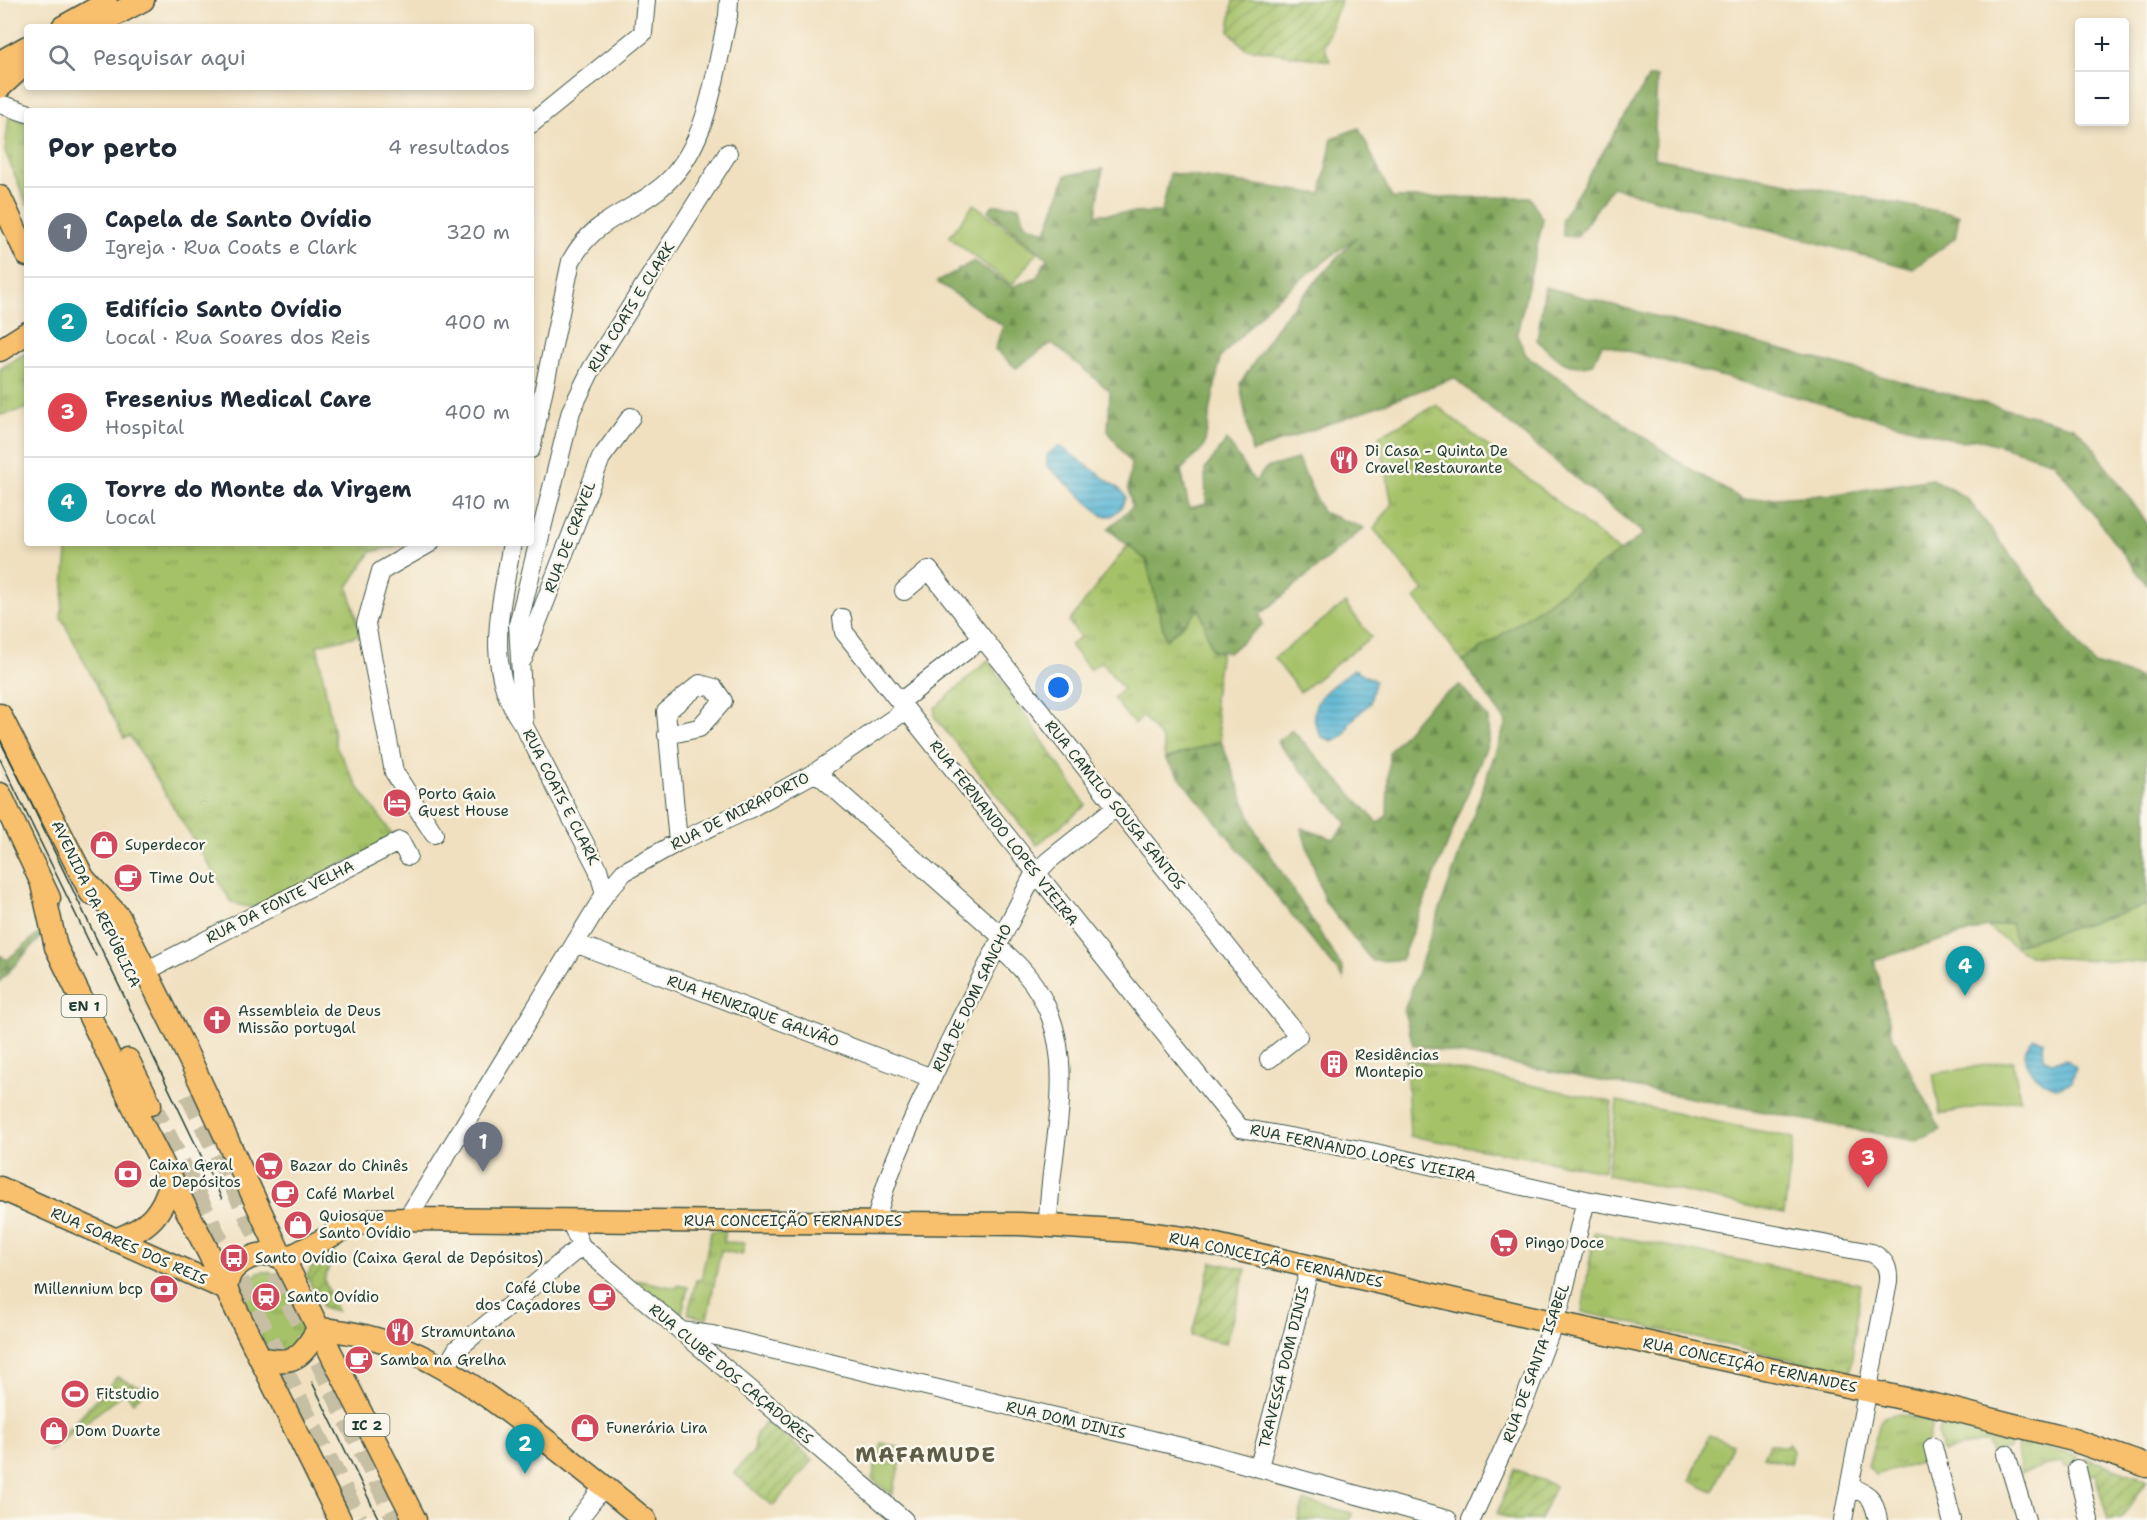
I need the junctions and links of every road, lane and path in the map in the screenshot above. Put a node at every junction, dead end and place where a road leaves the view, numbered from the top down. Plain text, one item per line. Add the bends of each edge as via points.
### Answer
1 (113, 0) edge
2 (143, 0) edge
3 (646, 0) edge
4 (729, 0) edge
5 (69, 24) edge
6 (98, 24) edge
7 (24, 49) edge
8 (0, 62) edge
9 (24, 65) edge
10 (0, 87) edge
11 (0, 104) edge
12 (24, 112) edge
13 (534, 122) edge
14 (728, 153) dead end
15 (0, 197) edge
16 (24, 249) edge
17 (24, 335) edge
18 (0, 350) edge
19 (631, 417) dead end
20 (534, 436) edge
21 (425, 546) edge
22 (511, 546) edge
23 (904, 591) dead end
24 (842, 618) dead end
25 (982, 638) junction
26 (522, 663) junction
27 (903, 706) junction
28 (0, 715) edge
29 (524, 726) junction
30 (667, 735) dead end
31 (816, 772) junction
32 (0, 794) edge
33 (1116, 807) junction
34 (434, 834) dead end
35 (678, 842) junction
36 (408, 856) dead end
37 (1036, 874) junction
38 (85, 880) junction
39 (42, 884) junction
40 (605, 894) junction
41 (1000, 942) junction
42 (575, 944) junction
43 (146, 971) junction
44 (1269, 1059) dead end
45 (932, 1078) junction
46 (190, 1094) tunnel mouth
47 (150, 1104) tunnel mouth
48 (172, 1179) junction
49 (0, 1188) edge
50 (1586, 1200) junction
51 (407, 1219) junction
52 (570, 1220) junction
53 (876, 1221) junction
54 (1048, 1226) junction
55 (115, 1240) junction
56 (581, 1246) junction
57 (283, 1259) junction
58 (1310, 1266) junction
59 (226, 1288) junction
60 (1553, 1322) junction
61 (318, 1329) junction
62 (681, 1331) junction
63 (260, 1358) junction
64 (446, 1367) junction
65 (1868, 1391) junction
66 (1933, 1447) dead end
67 (2006, 1454) dead end
68 (2147, 1466) edge
69 (1259, 1467) junction
70 (2077, 1469) dead end
71 (604, 1486) junction
72 (1851, 1487) junction
73 (340, 1520) edge
74 (416, 1520) edge
75 (578, 1520) edge
76 (645, 1520) edge
77 (904, 1520) edge
78 (1448, 1520) edge
79 (1471, 1520) edge
80 (1843, 1520) edge
81 (1878, 1520) edge
82 (1952, 1520) edge
83 (2026, 1520) edge
84 (2089, 1520) edge

1 - 5 main road
2 - 6 main road
3 - 13 street via 643,33
4 - 20 street via 699,133 683,163 659,188 595,228 571,261
7 - 8 main road
9 - 10 main road
11 - 12 street
14 - 26 street, RUA COATS E CLARK via 592,368 571,411 518,625
15 - 16 main road
17 - 18 main road
19 - 26 street, RUA DE CRAVEL via 601,458
21 - 34 street via 381,571 366,624 394,772
22 - 29 street via 496,634 503,688
23 - 25 street, RUA CAMILO SOUSA SANTOS via 929,570
24 - 27 street, RUA FERNANDO LOPES VIEIRA via 844,632
25 - 27 street, RUA DE MIRAPORTO
25 - 33 street, RUA CAMILO SOUSA SANTOS
26 - 29 street, RUA COATS E CLARK
27 - 31 street, RUA DE MIRAPORTO
27 - 37 street, RUA FERNANDO LOPES VIEIRA
28 - 38 main road, AVENIDA DA REPÚBLICA
29 - 40 street, RUA COATS E CLARK via 598,869
30 - 35 street
31 - 35 street, RUA DE MIRAPORTO via 746,811
31 - 41 street
32 - 39 main road, EN 1
33 - 37 street, RUA DE DOM SANCHO
33 - 44 street, RUA CAMILO SOUSA SANTOS via 1298,1036
35 - 40 street, RUA DE MIRAPORTO via 624,872
36 - 43 street, RUA DA FONTE VELHA via 400,841
37 - 41 street, RUA DE DOM SANCHO
37 - 50 street, RUA FERNANDO LOPES VIEIRA via 1240,1128 1371,1152
38 - 43 main road via 118,916
38 - 46 main road, AVENIDA DA REPÚBLICA
39 - 47 main road, EN 1
39 - 48 main road, EN 1 via 56,947
40 - 42 street
41 - 45 street, RUA DE DOM SANCHO
41 - 54 street via 1043,1000 1060,1048 1063,1080
42 - 45 street, RUA HENRIQUE GALVÃO
42 - 51 street
43 - 57 main road
45 - 53 street, RUA DE DOM SANCHO via 883,1191
48 - 55 main road via 154,1219
48 - 59 main road, EN 1
49 - 55 main road, RUA SOARES DOS REIS
50 - 60 street, RUA DE SANTA ISABEL
50 - 65 street, RUA FERNANDO LOPES VIEIRA via 1880,1257 1889,1270 1888,1282
51 - 52 main road, RUA CONCEIÇÃO FERNANDES
51 - 57 main road, RUA CONCEIÇÃO FERNANDES via 350,1226
52 - 53 main road, RUA CONCEIÇÃO FERNANDES
52 - 56 street, RUA CLUBE DOS CAÇADORES
53 - 54 main road, RUA CONCEIÇÃO FERNANDES
54 - 58 main road, RUA CONCEIÇÃO FERNANDES via 1190,1239
55 - 59 main road, RUA SOARES DOS REIS
56 - 62 street, RUA CLUBE DOS CAÇADORES
56 - 64 street via 457,1350
57 - 59 main road via 260,1254 236,1266
57 - 61 main road
58 - 60 main road, RUA CONCEIÇÃO FERNANDES
58 - 69 street, TRAVESSA DOM DINIS
59 - 63 main road, EN 1
60 - 65 main road, RUA CONCEIÇÃO FERNANDES
60 - 79 street, RUA DE SANTA ISABEL via 1519,1415
61 - 63 main road via 304,1353 290,1360
61 - 64 main road via 360,1335
61 - 74 main road, IC 2
62 - 69 street, RUA DOM DINIS via 712,1335
62 - 77 street, RUA CLUBE DOS CAÇADORES
63 - 73 main road
64 - 71 main road
65 - 68 main road, RUA CONCEIÇÃO FERNANDES via 2073,1440
65 - 72 street, RUA FERNANDO LOPES VIEIRA
66 - 82 street
67 - 83 street
69 - 78 street, RUA DOM DINIS
70 - 84 street
71 - 75 street
71 - 76 main road
72 - 80 street, RUA FERNANDO LOPES VIEIRA
72 - 81 street via 1873,1500

